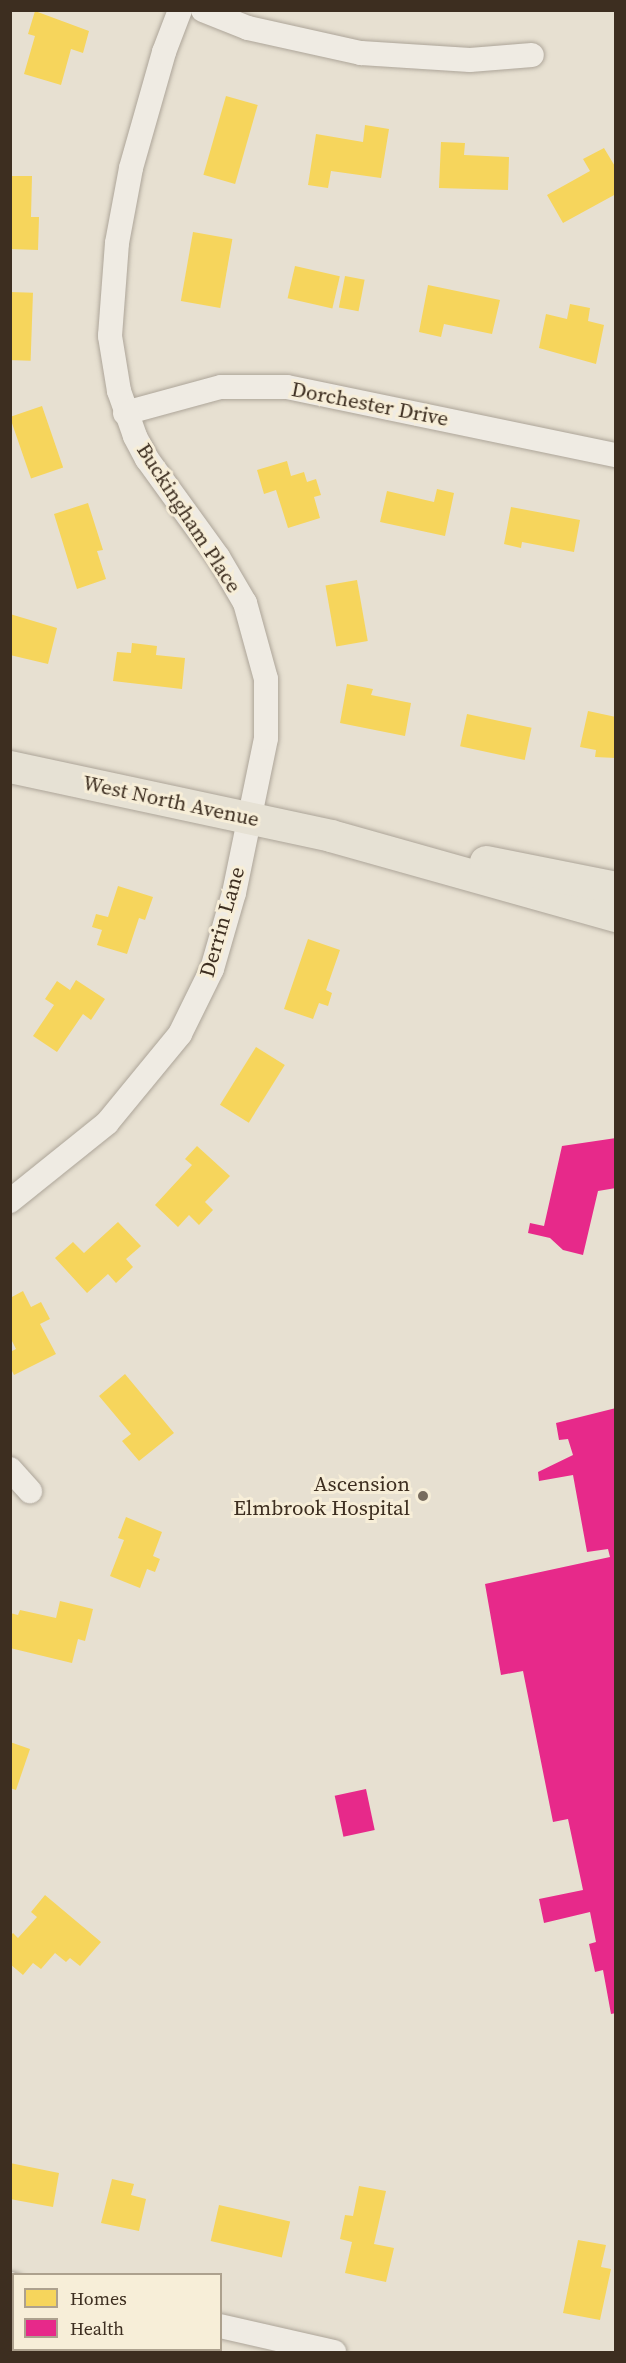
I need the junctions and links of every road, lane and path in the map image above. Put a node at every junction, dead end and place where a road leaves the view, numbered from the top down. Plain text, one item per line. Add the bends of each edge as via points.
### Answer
1 (180, 10) edge
2 (203, 10) edge
3 (532, 55) dead end
4 (125, 413) junction
5 (615, 455) edge
6 (10, 767) edge
7 (248, 817) junction
8 (331, 836) junction
9 (615, 888) edge
10 (615, 916) edge
11 (10, 1201) edge
12 (10, 1469) edge
13 (30, 1491) dead end
14 (222, 2326) edge
15 (334, 2352) edge

1 - 4 street, Buckingham Place via 142,122 117,243 110,336
2 - 3 street via 258,31 361,53 470,60
4 - 5 street, Dorchester Drive via 221,387 286,387
4 - 7 street, Buckingham Place via 147,459 218,556 244,603 262,657 266,738
6 - 7 main road, West North Avenue
7 - 8 main road, West North Avenue
7 - 11 street, Derrin Lane via 234,893 212,969 180,1034 107,1123
8 - 9 main road, West North Avenue via 507,865
8 - 10 main road, West North Avenue
12 - 13 street
14 - 15 street

